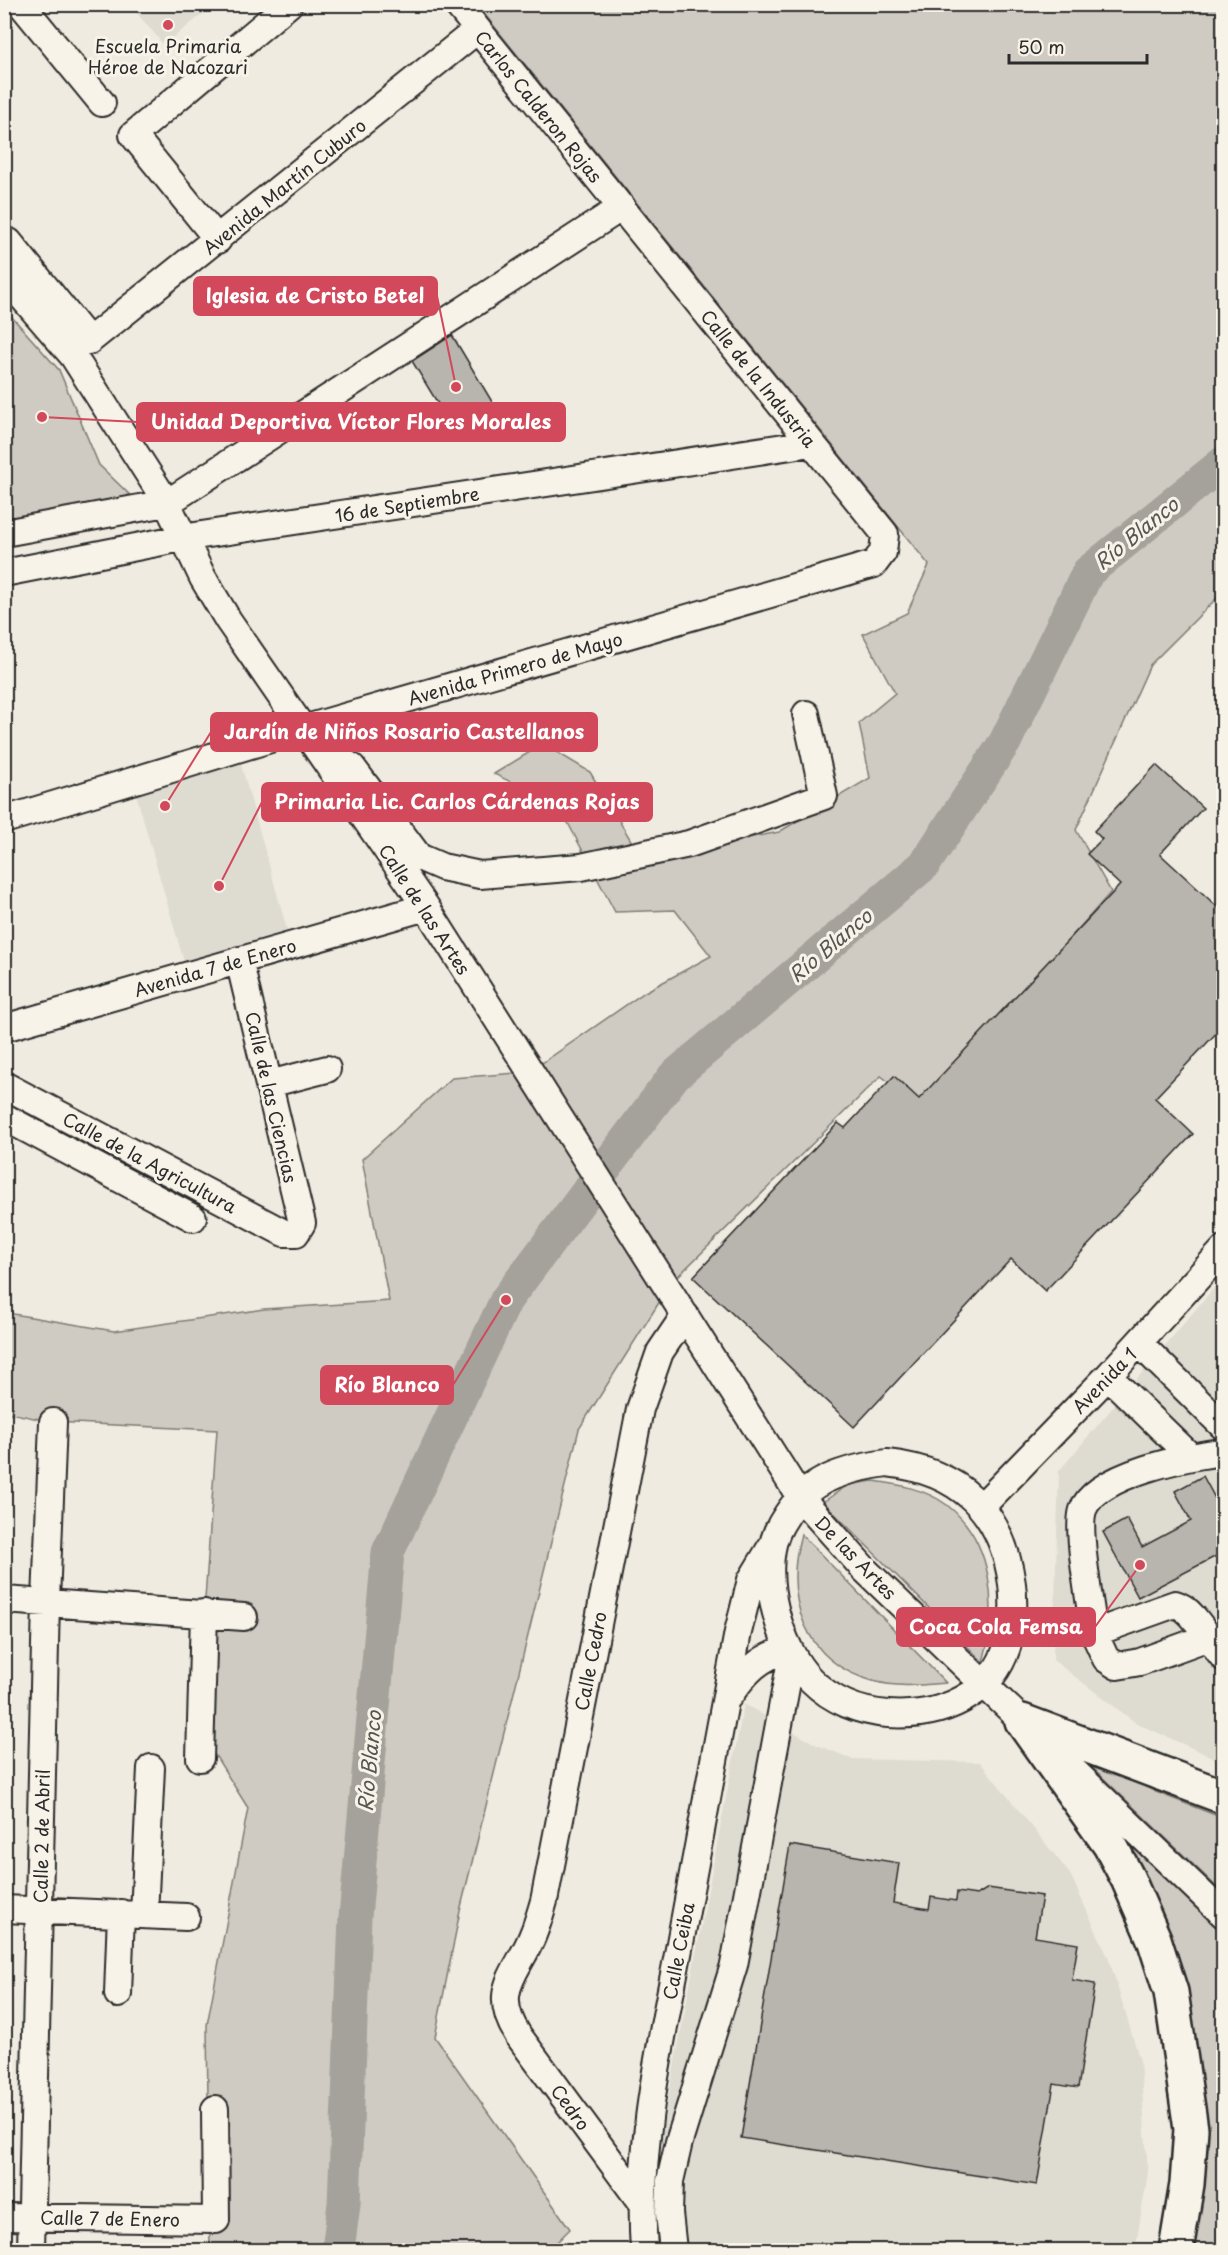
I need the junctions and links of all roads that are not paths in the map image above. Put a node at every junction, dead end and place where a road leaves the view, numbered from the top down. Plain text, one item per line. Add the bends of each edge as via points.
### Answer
1 (21, 4) edge
2 (289, 4) edge
3 (457, 4) edge
4 (477, 30) junction
5 (102, 103) dead end
6 (622, 207) junction
7 (218, 240) junction
8 (9, 242) dead end
9 (4, 276) edge
10 (811, 443) junction
11 (167, 503) junction
12 (4, 533) edge
13 (182, 538) junction
14 (883, 552) joint
15 (4, 573) edge
16 (806, 714) dead end
17 (308, 736) junction
18 (4, 820) edge
19 (426, 907) junction
20 (239, 960) junction
21 (4, 1028) edge
22 (327, 1069) dead end
23 (269, 1084) junction
24 (4, 1085) edge
25 (4, 1117) edge
26 (193, 1218) dead end
27 (296, 1233) joint
28 (1224, 1249) edge
29 (646, 1255) joint
30 (685, 1315) junction
31 (1139, 1343) junction
32 (1107, 1376) junction
33 (53, 1422) dead end
34 (1224, 1427) edge
35 (1224, 1452) edge
36 (1190, 1456) junction
37 (800, 1497) junction
38 (981, 1507) junction
39 (775, 1542) junction
40 (4, 1600) edge
41 (46, 1601) junction
42 (204, 1613) junction
43 (244, 1617) dead end
44 (1094, 1634) junction
45 (1206, 1638) junction
46 (790, 1653) junction
47 (1224, 1658) edge
48 (987, 1685) junction
49 (725, 1701) junction
50 (1022, 1721) junction
51 (200, 1758) dead end
52 (151, 1768) dead end
53 (1224, 1797) edge
54 (4, 1909) edge
55 (39, 1909) junction
56 (132, 1914) junction
57 (1224, 1914) edge
58 (186, 1917) dead end
59 (118, 1994) dead end
60 (505, 2010) joint
61 (215, 2109) dead end
62 (641, 2202) junction
63 (4, 2217) edge
64 (32, 2217) junction
65 (31, 2250) edge
66 (644, 2250) edge
67 (674, 2250) edge
68 (1176, 2250) edge

1 - 5 street
2 - 7 street via 133,135
3 - 4 street, Carlos Calderon Rojas
4 - 6 street, Carlos Calderon Rojas
4 - 7 street, Avenida Martín Cuburo
6 - 10 street, Calle de la Industria
6 - 11 street
7 - 8 street, Avenida Martín Cuburo via 89,341
9 - 11 street, Calle de las Artes via 73,357
10 - 13 street, 16 de Septiembre
10 - 14 street, Calle de la Industria via 885,534
11 - 12 street
11 - 13 street, Calle de las Artes
13 - 15 street, 16 de Septiembre
13 - 17 street, Calle de las Artes via 228,620
14 - 17 street, Avenida Primero de Mayo via 874,564
16 - 17 street via 824,796 689,844 581,867 480,875 442,867 419,857 352,767
17 - 18 street, Avenida Primero de Mayo
17 - 19 street, Calle de las Artes
19 - 20 street, Avenida 7 de Enero
19 - 29 street, Calle de las Artes
20 - 21 street, Avenida 7 de Enero
20 - 23 street, Calle de las Ciencias
22 - 23 street
23 - 27 street, Calle de las Ciencias via 302,1223
24 - 27 street, Calle de la Agricultura via 284,1233
25 - 26 street, Calle de la Agricultura
28 - 31 street, Avenida 1
29 - 30 street, De las Artes
30 - 37 street, De las Artes
30 - 60 street, Calle Cedro via 660,1352 640,1409 543,1901 534,1933 506,1988
31 - 32 street, Avenida 1
31 - 34 street
32 - 36 street
32 - 38 street, Avenida 1
33 - 41 street, Calle 2 de Abril
35 - 36 street
36 - 44 street via 1108,1484 1084,1508 1081,1521
37 - 38 street via 822,1482 860,1466 887,1463 916,1467 948,1479
37 - 39 street via 777,1531
37 - 48 street, De las Artes via 865,1570
38 - 48 street via 996,1528 1008,1558 1014,1597 1005,1656
39 - 46 street via 772,1589
39 - 49 street, Calle Ceiba via 751,1580
40 - 41 street
41 - 42 street
41 - 55 street, Calle 2 de Abril
42 - 43 street
42 - 51 street
44 - 45 street via 1175,1604 1189,1611
44 - 45 street via 1106,1659 1117,1666 1140,1662
45 - 47 street
46 - 48 street via 811,1680 837,1700 869,1712 906,1715 949,1708
46 - 49 street, Calle Ceiba via 775,1653 759,1661
46 - 67 street via 734,1965 670,2181
48 - 50 street, De las Artes
49 - 62 street, Calle Ceiba via 660,2049
50 - 53 highway
50 - 57 street, De las Artes
50 - 68 highway via 1110,1845 1154,1940 1171,1992 1191,2129
52 - 56 street
54 - 55 street
55 - 56 street
55 - 64 street, Calle 2 de Abril
56 - 58 street
56 - 59 street
60 - 62 street, Cedro via 518,2035
61 - 64 street, Calle 7 de Enero via 216,2220
62 - 66 street, Calle Ceiba
63 - 64 street, Calle 7 de Enero
64 - 65 street, Calle 2 de Abril

